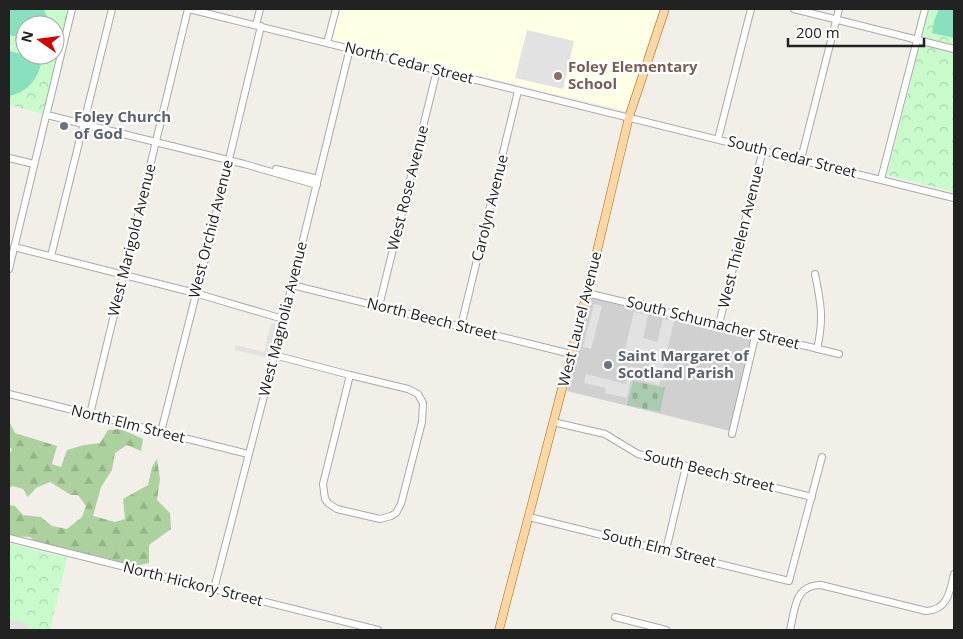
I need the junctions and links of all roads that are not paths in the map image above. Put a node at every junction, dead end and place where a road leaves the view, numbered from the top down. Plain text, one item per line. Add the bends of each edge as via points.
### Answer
1 (72, 9) edge
2 (112, 9) edge
3 (188, 9) edge
4 (260, 9) edge
5 (336, 9) edge
6 (665, 9) edge
7 (751, 9) edge
8 (794, 9) edge
9 (839, 9) edge
10 (925, 9) edge
11 (836, 19) junction
12 (258, 26) junction
13 (917, 40) junction
14 (327, 43) junction
15 (350, 48) junction
16 (954, 49) edge
17 (436, 70) junction
18 (518, 90) junction
19 (46, 114) junction
20 (630, 117) junction
21 (84, 125) junction
22 (718, 139) junction
23 (156, 142) junction
24 (763, 150) junction
25 (9, 158) edge
26 (229, 159) junction
27 (801, 159) junction
28 (34, 164) junction
29 (882, 180) junction
30 (318, 182) junction
31 (954, 198) edge
32 (14, 247) junction
33 (51, 256) junction
34 (9, 269) edge
35 (124, 274) junction
36 (815, 274) dead end
37 (292, 285) junction
38 (195, 293) junction
39 (587, 293) junction
40 (379, 306) junction
41 (283, 319) junction
42 (719, 324) junction
43 (461, 326) junction
44 (756, 333) junction
45 (817, 349) junction
46 (571, 354) junction
47 (840, 354) dead end
48 (274, 355) junction
49 (350, 375) junction
50 (9, 394) edge
51 (90, 414) junction
52 (553, 422) junction
53 (161, 432) junction
54 (732, 434) dead end
55 (248, 454) junction
56 (822, 457) dead end
57 (686, 466) junction
58 (812, 497) junction
59 (529, 517) junction
60 (9, 538) edge
61 (666, 550) junction
62 (954, 574) edge
63 (214, 590) junction
64 (615, 617) dead end
65 (378, 630) edge
66 (499, 630) edge
67 (666, 630) edge
68 (790, 630) edge

1 - 19 street
2 - 21 street
3 - 12 street, North Cedar Street
3 - 23 street, West Marigold Avenue
4 - 12 street, West Orchid Avenue
5 - 14 street
6 - 20 main road, West Laurel Avenue
7 - 22 street
8 - 11 street
9 - 11 street
10 - 13 street
11 - 13 street
11 - 27 street
12 - 14 street, North Cedar Street
12 - 26 street, West Orchid Avenue
13 - 16 street
13 - 29 street
14 - 15 street, North Cedar Street
15 - 17 street, North Cedar Street
15 - 30 street, West Magnolia Avenue
17 - 18 street, North Cedar Street
17 - 40 street, West Rose Avenue
18 - 20 street, North Cedar Street
18 - 43 street, Carolyn Avenue
19 - 21 street
19 - 28 street
20 - 22 street, South Cedar Street
20 - 39 main road, West Laurel Avenue
21 - 23 street
21 - 33 street
22 - 24 street, South Cedar Street
23 - 26 street
23 - 35 street, West Marigold Avenue
24 - 27 street, South Cedar Street
24 - 42 street, West Thielen Avenue
25 - 28 street
26 - 30 street
26 - 38 street, West Orchid Avenue
27 - 29 street, South Cedar Street
28 - 32 street
29 - 31 street, South Cedar Street
30 - 37 street, West Magnolia Avenue
32 - 33 street
32 - 34 street
33 - 35 street
35 - 38 street
35 - 51 street, West Marigold Avenue
36 - 45 street via 822,314
37 - 40 street, North Beech Street
37 - 41 street, West Magnolia Avenue
38 - 41 street
38 - 53 street, West Orchid Avenue
39 - 42 street, South Schumacher Street
39 - 46 main road, West Laurel Avenue
40 - 43 street, North Beech Street
41 - 48 street, West Magnolia Avenue
42 - 44 street, South Schumacher Street
43 - 46 street, North Beech Street
44 - 45 street, South Schumacher Street
44 - 54 street
45 - 47 street, South Schumacher Street
46 - 52 main road, West Laurel Avenue
48 - 49 street
48 - 55 street, West Magnolia Avenue
49 - 49 street via 408,389 418,394 423,403 422,422 401,504 396,513 386,518 337,509 323,494
50 - 51 street, North Elm Street
51 - 53 street, North Elm Street
52 - 57 street, South Beech Street via 600,432 633,452
52 - 59 main road, West Laurel Avenue
53 - 55 street, North Elm Street
55 - 63 street, West Magnolia Avenue
56 - 58 street
57 - 58 street, South Beech Street
57 - 61 street
58 - 61 street, South Elm Street via 789,580
59 - 61 street, South Elm Street
59 - 66 main road, West Laurel Avenue
60 - 63 street, North Hickory Street
62 - 68 street via 946,602 933,611 821,585 807,587 798,599
63 - 65 street, North Hickory Street
64 - 67 street

